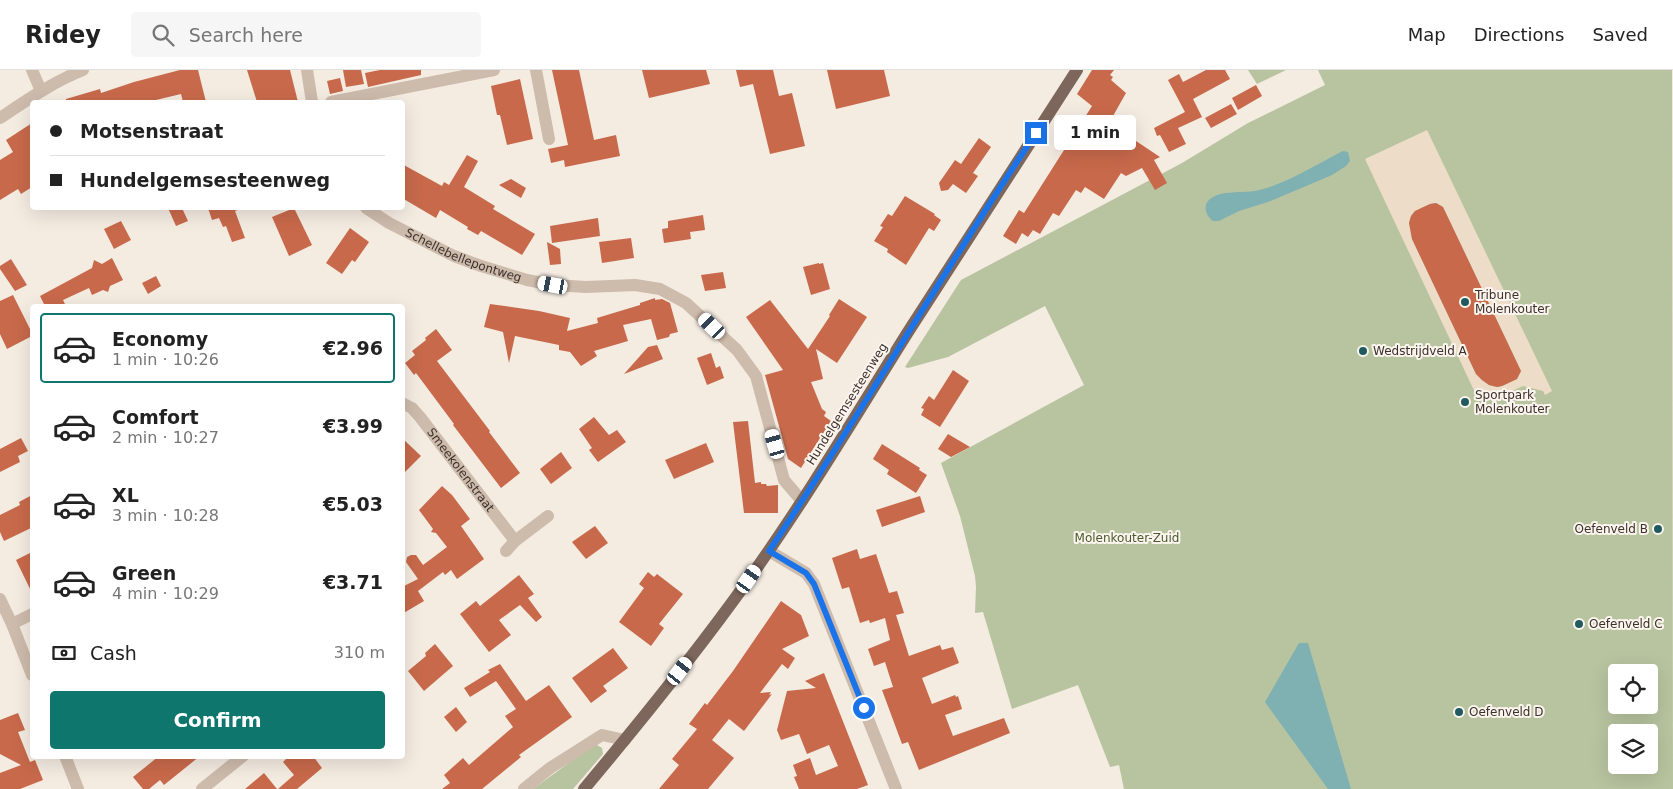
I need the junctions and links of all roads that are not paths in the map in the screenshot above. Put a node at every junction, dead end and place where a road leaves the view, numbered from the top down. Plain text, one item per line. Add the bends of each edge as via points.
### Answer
1 (32, 70) edge
2 (83, 70) edge
3 (307, 70) edge
4 (494, 70) edge
5 (536, 70) edge
6 (1077, 70) edge
7 (40, 91) junction
8 (312, 100) edge
9 (341, 100) edge
10 (0, 118) edge
11 (549, 139) dead end
12 (369, 210) edge
13 (405, 404) edge
14 (802, 501) junction
15 (548, 516) dead end
16 (515, 541) junction
17 (506, 551) dead end
18 (769, 551) junction
19 (0, 599) edge
20 (30, 615) edge
21 (12, 624) junction
22 (30, 669) edge
23 (625, 740) junction
24 (66, 759) edge
25 (239, 759) edge
26 (78, 789) edge
27 (202, 789) edge
28 (524, 789) edge
29 (584, 789) edge
30 (896, 789) edge

1 - 7 street
2 - 7 street
3 - 8 street
4 - 9 street
5 - 11 street
6 - 14 main road, Hundelgemsesteenweg
7 - 10 street
12 - 14 street, Schellebellepontweg via 454,256 527,280 586,287 635,285 660,289 686,303 737,350 756,376 784,480
13 - 16 street, Smeekolenstraat via 420,417
14 - 18 main road, Hundelgemsesteenweg
15 - 16 street
16 - 17 street
18 - 23 main road, Hundelgemsesteenweg
18 - 30 street via 806,573 814,584
19 - 21 street
20 - 21 street
21 - 22 street
23 - 28 street via 602,734
23 - 29 main road, Hundelgemsesteenweg
24 - 26 street
25 - 27 street

